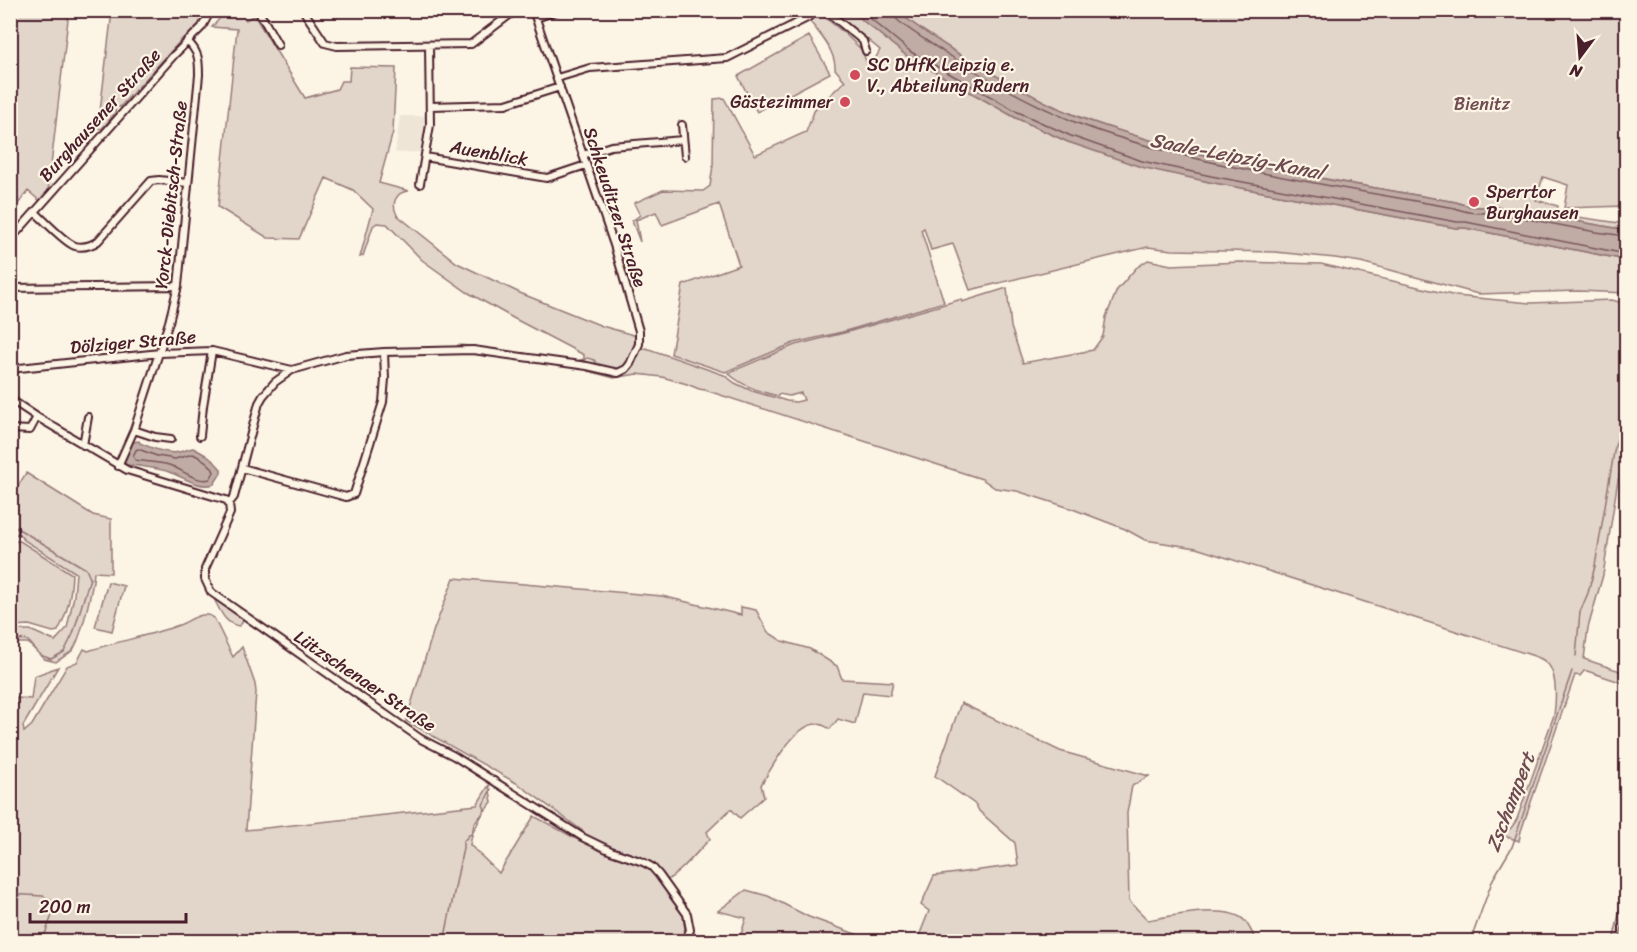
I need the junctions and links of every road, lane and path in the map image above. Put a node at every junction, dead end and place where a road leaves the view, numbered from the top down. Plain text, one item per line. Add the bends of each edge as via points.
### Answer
1 (211, 10) edge
2 (258, 10) edge
3 (303, 10) edge
4 (516, 10) edge
5 (533, 10) edge
6 (559, 10) edge
7 (818, 10) edge
8 (825, 10) edge
9 (536, 18) junction
10 (187, 41) junction
11 (278, 45) dead end
12 (429, 45) junction
13 (866, 51) dead end
14 (558, 78) junction
15 (560, 87) junction
16 (430, 106) junction
17 (682, 124) dead end
18 (684, 140) junction
19 (583, 155) junction
20 (685, 156) dead end
21 (425, 157) junction
22 (586, 165) junction
23 (188, 183) junction
24 (420, 184) dead end
25 (35, 212) junction
26 (10, 240) edge
27 (178, 286) junction
28 (10, 288) edge
29 (212, 351) junction
30 (384, 352) junction
31 (160, 353) junction
32 (10, 369) edge
33 (292, 370) junction
34 (10, 399) edge
35 (37, 417) junction
36 (88, 417) dead end
37 (10, 429) edge
38 (134, 430) junction
39 (200, 436) dead end
40 (171, 439) dead end
41 (84, 445) junction
42 (117, 465) junction
43 (242, 468) junction
44 (229, 503) junction
45 (685, 942) edge

1 - 10 street, Burghausener Straße via 202,27
2 - 11 street
3 - 12 street via 330,45
4 - 12 street via 471,44
5 - 9 street, Schkeuditzer Straße
6 - 9 street
7 - 14 street via 730,57 590,68
8 - 13 street via 863,40
9 - 14 street, Schkeuditzer Straße
10 - 23 street, Yorck-Diebitsch-Straße via 195,48 199,75
10 - 25 street, Burghausener Straße
12 - 16 street, Auenblick
14 - 15 street, Schkeuditzer Straße
15 - 16 street via 506,104
15 - 19 street, Schkeuditzer Straße
16 - 21 street, Auenblick
17 - 18 street
18 - 19 street via 611,146
18 - 20 street
19 - 22 street, Schkeuditzer Straße
21 - 22 street, Auenblick via 547,178
21 - 24 street
22 - 30 street, Schkeuditzer Straße via 639,331 639,344 623,371 614,373 473,350
23 - 25 street via 151,181 98,241 86,246 70,243
23 - 27 street, Yorck-Diebitsch-Straße
25 - 26 street, Burghausener Straße
27 - 28 street
27 - 31 street, Yorck-Diebitsch-Straße
29 - 31 street, Dölziger Straße
29 - 33 street, Dölziger Straße
29 - 39 street
30 - 33 street via 341,356
30 - 43 street via 383,402 354,494 346,497
31 - 32 street, Dölziger Straße
31 - 38 street, Yorck-Diebitsch-Straße
33 - 43 street, Lützschenaer Straße via 275,382 259,404
34 - 35 street
35 - 37 street via 30,430
35 - 41 street
36 - 41 street
38 - 40 street
38 - 42 street, Yorck-Diebitsch-Straße
41 - 42 street
42 - 44 street
43 - 44 street, Lützschenaer Straße
44 - 45 street, Lützschenaer Straße via 228,519 204,569 211,592 421,739 584,838 652,867 687,914 690,930

